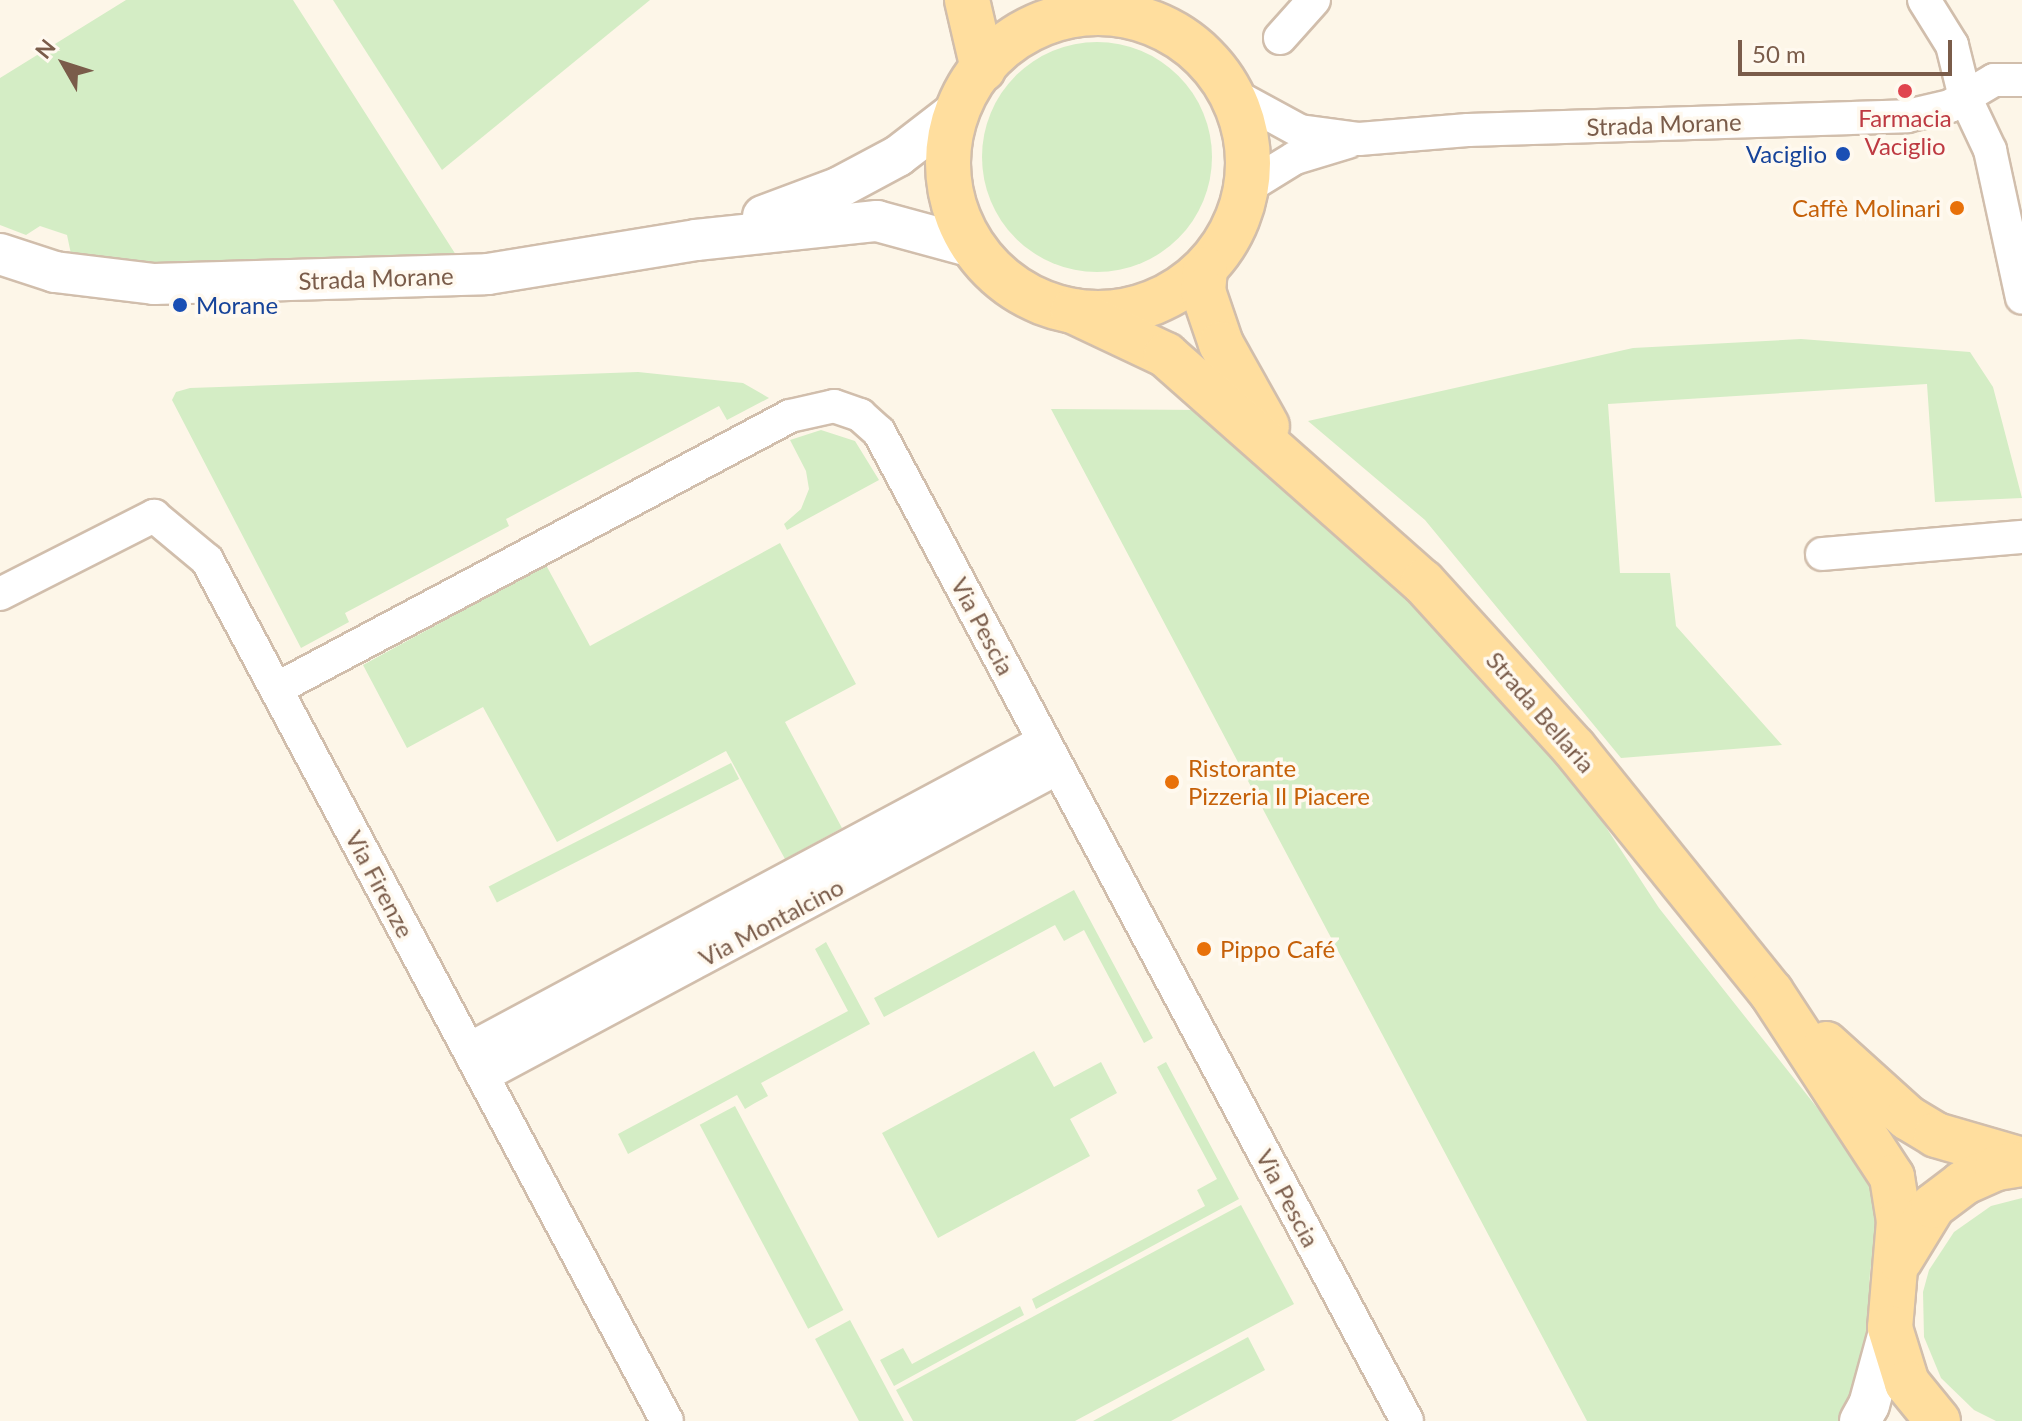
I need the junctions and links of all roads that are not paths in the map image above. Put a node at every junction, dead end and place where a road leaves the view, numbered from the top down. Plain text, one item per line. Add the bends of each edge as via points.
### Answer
1 (967, 0) edge
2 (1314, 0) edge
3 (1924, 0) edge
4 (1080, 7) edge
5 (1280, 38) dead end
6 (983, 69) junction
7 (2022, 80) edge
8 (1232, 94) junction
9 (1965, 97) junction
10 (958, 110) junction
11 (1359, 139) junction
12 (1246, 188) junction
13 (696, 240) junction
14 (973, 247) junction
15 (0, 254) edge
16 (1205, 269) junction
17 (55, 272) junction
18 (0, 274) edge
19 (2022, 298) edge
20 (1073, 311) junction
21 (1284, 456) junction
22 (2022, 537) edge
23 (1822, 554) dead end
24 (0, 594) edge
25 (276, 689) junction
26 (1051, 754) junction
27 (1771, 992) junction
28 (476, 1063) junction
29 (2022, 1162) edge
30 (1895, 1269) junction
31 (1890, 1328) junction
32 (667, 1421) edge
33 (1407, 1421) edge
34 (1860, 1421) edge
35 (1938, 1421) edge

1 - 6 main road
2 - 5 street
3 - 9 street via 1952,45
4 - 6 main road via 1020,36
4 - 8 main road via 1146,21 1173,33 1197,49
6 - 10 main road
7 - 9 street, Strada Morane via 1994,80
8 - 11 street, Strada Morane via 1300,131
8 - 12 main road via 1247,140
9 - 11 street, Strada Morane via 1907,116 1468,130
9 - 19 street via 1990,150
10 - 13 street, Strada Morane via 898,156 840,187
10 - 14 main road via 949,166 952,195
11 - 12 street, Strada Morane via 1295,158
12 - 16 main road via 1238,218
13 - 14 street, Strada Morane via 877,221
13 - 17 street, Strada Morane via 488,274 154,284
14 - 20 main road, Strada Bellaria via 1007,282
15 - 17 street, Strada Morane
16 - 20 main road via 1144,306
16 - 21 main road, Strada Bellaria via 1203,291 1221,344
17 - 18 street, Strada Morane
20 - 21 main road, Strada Bellaria via 1166,355
21 - 27 main road, Strada Bellaria via 1423,582 1502,665
22 - 23 street
24 - 25 street, Via Firenze via 154,516 207,560
25 - 26 street, Via Pescia via 790,416 834,406 860,415 879,432
25 - 28 street, Via Firenze
26 - 28 street, Via Montalcino
26 - 33 street, Via Pescia
27 - 29 main road, Strada Bellaria via 1908,1118 1959,1145
27 - 30 main road, Strada Bellaria via 1892,1177 1899,1221
28 - 32 street, Via Firenze
29 - 30 main road, Strada Bellaria via 1963,1183 1933,1206
30 - 31 main road, Strada Bellaria
31 - 34 street
31 - 35 main road, Strada Bellaria via 1907,1383

